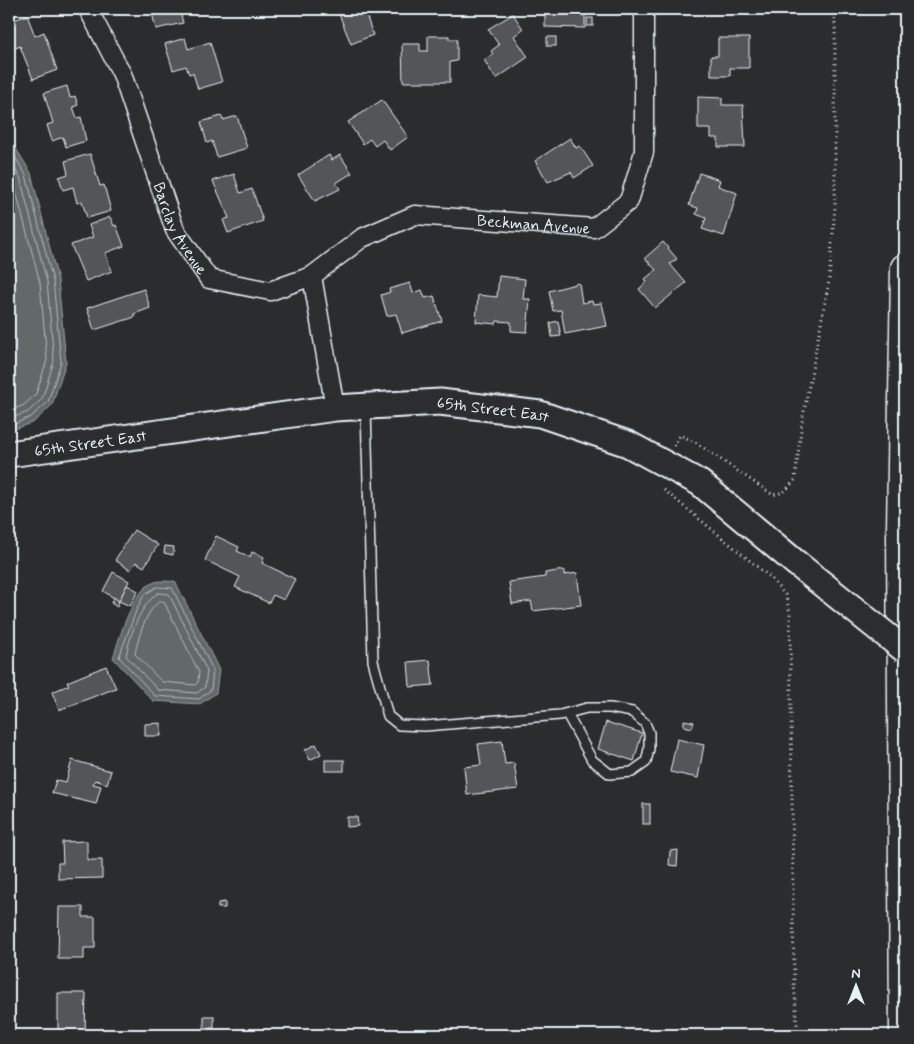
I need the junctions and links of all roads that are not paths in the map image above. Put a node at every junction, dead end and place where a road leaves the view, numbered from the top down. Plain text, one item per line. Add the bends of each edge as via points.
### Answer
1 (88, 9) edge
2 (644, 9) edge
3 (905, 268) edge
4 (312, 276) junction
5 (366, 406) junction
6 (335, 408) junction
7 (9, 454) edge
8 (905, 650) edge
9 (567, 714) junction
10 (904, 1035) edge

1 - 4 street, Barclay Avenue via 122,74 175,230 209,279 270,291
2 - 4 street, Beckman Avenue via 644,152 629,201 594,228 415,215 362,238
3 - 10 highway via 901,531
4 - 6 street
5 - 6 street, 65th Street East
5 - 8 street, 65th Street East, bridge via 440,402 540,414 628,444 700,483
5 - 9 lane via 372,661 388,716 399,725 425,726
6 - 7 street, 65th Street East
9 - 9 lane via 587,708 632,712 645,723 649,733 646,762 632,772 610,774 592,760

